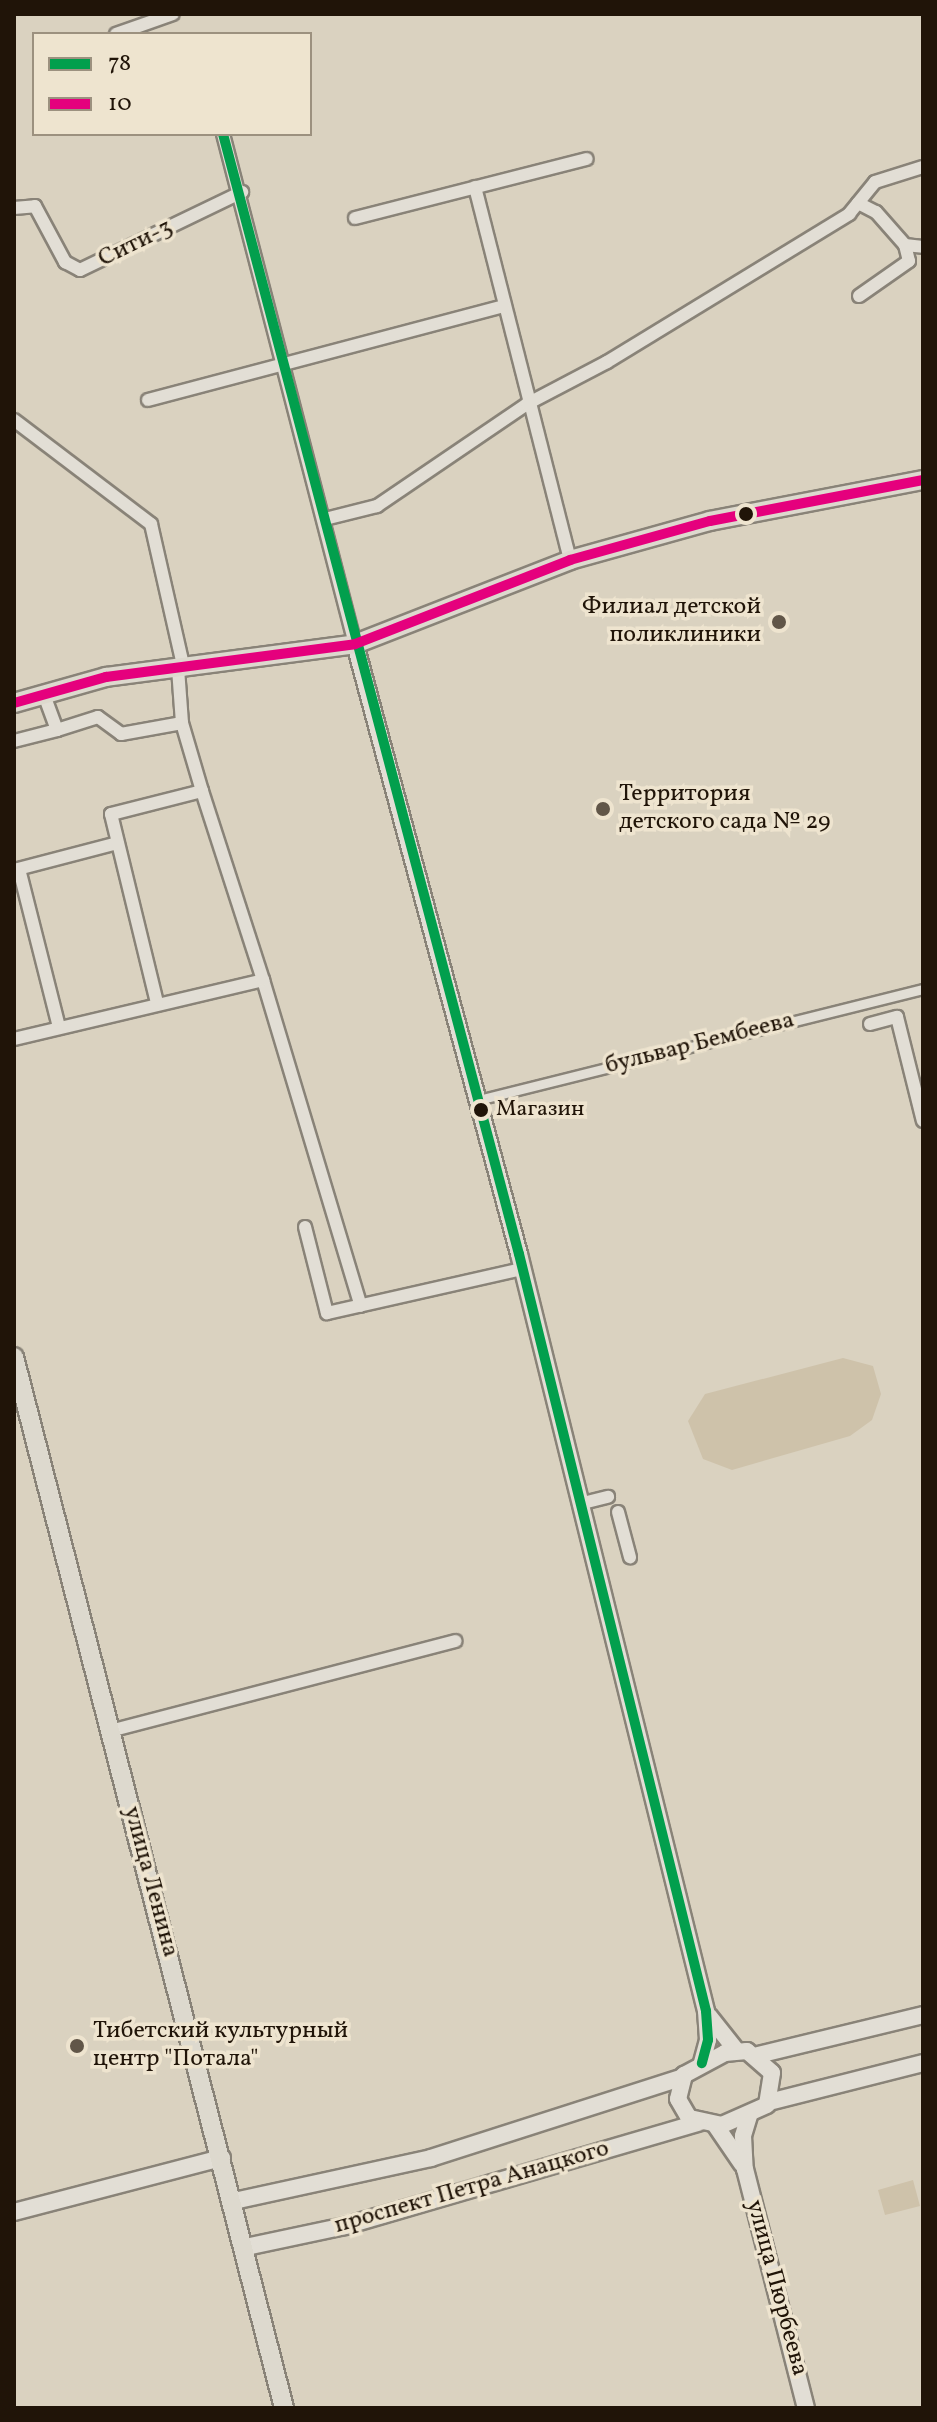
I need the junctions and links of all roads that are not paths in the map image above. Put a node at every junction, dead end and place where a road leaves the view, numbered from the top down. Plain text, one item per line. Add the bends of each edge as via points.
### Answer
1 (173, 14) edge
2 (122, 32) edge
3 (224, 136) edge
4 (587, 159) dead end
5 (923, 167) edge
6 (475, 187) junction
7 (242, 192) junction
8 (858, 203) junction
9 (14, 208) edge
10 (355, 218) dead end
11 (905, 245) junction
12 (923, 247) edge
13 (859, 296) dead end
14 (504, 306) junction
15 (284, 363) junction
16 (148, 400) dead end
17 (527, 404) junction
18 (14, 420) edge
19 (923, 480) edge
20 (325, 519) junction
21 (570, 560) junction
22 (355, 644) junction
23 (181, 669) junction
24 (43, 692) junction
25 (14, 703) edge
26 (182, 723) junction
27 (57, 730) junction
28 (14, 741) edge
29 (202, 791) junction
30 (118, 843) junction
31 (17, 869) edge
32 (263, 980) junction
33 (923, 989) edge
34 (157, 1002) junction
35 (870, 1024) dead end
36 (59, 1027) junction
37 (14, 1039) edge
38 (478, 1100) junction
39 (923, 1121) edge
40 (305, 1227) dead end
41 (522, 1269) junction
42 (361, 1306) junction
43 (14, 1357) edge
44 (608, 1497) dead end
45 (579, 1504) junction
46 (618, 1512) dead end
47 (630, 1557) dead end
48 (455, 1641) dead end
49 (110, 1731) junction
50 (706, 2011) junction
51 (923, 2015) edge
52 (736, 2050) junction
53 (758, 2055) junction
54 (702, 2063) junction
55 (923, 2063) edge
56 (683, 2077) junction
57 (769, 2102) junction
58 (749, 2116) junction
59 (698, 2123) junction
60 (716, 2126) junction
61 (222, 2158) junction
62 (745, 2169) junction
63 (234, 2201) junction
64 (14, 2212) edge
65 (246, 2247) junction
66 (284, 2408) edge
67 (806, 2408) edge

1 - 2 street
3 - 7 street
4 - 6 street
5 - 8 street via 875,182
6 - 10 street
6 - 14 street
7 - 9 street, Сити-3 via 80,270 65,262 35,206
7 - 15 street
8 - 11 street via 876,212
8 - 17 street via 849,214 607,362
11 - 12 street
11 - 13 street via 909,261
14 - 15 street
14 - 17 street
15 - 16 street
15 - 20 street
17 - 20 street via 377,506
17 - 21 street
18 - 23 street via 151,524
19 - 21 main road via 724,518
20 - 22 street
21 - 22 main road
22 - 23 main road
22 - 38 main road
23 - 24 main road via 106,677
23 - 26 street
24 - 25 main road
24 - 27 street
26 - 27 street via 121,734 98,717
26 - 29 street
27 - 28 street
29 - 30 street via 111,814
29 - 32 street
30 - 31 street
30 - 34 street
31 - 36 street
32 - 34 street
32 - 42 street
33 - 38 street, бульвар Бембеева
34 - 36 street
35 - 39 street via 897,1017
36 - 37 street
38 - 41 main road
40 - 42 street via 327,1313
41 - 42 street
41 - 45 main road
43 - 49 main road, улица Ленина
44 - 45 street
45 - 50 main road
46 - 47 street
48 - 49 street
49 - 61 main road, улица Ленина
50 - 52 main road via 721,2038
50 - 54 main road via 708,2040
51 - 53 main road
52 - 53 main road
52 - 54 main road
53 - 57 main road via 772,2073
54 - 56 main road
55 - 57 main road
56 - 59 main road via 678,2099
56 - 63 main road, проспект Петра Анацкого via 431,2158
57 - 58 main road
58 - 60 main road
58 - 62 main road via 743,2136
59 - 60 main road
59 - 65 main road, проспект Петра Анацкого via 345,2226
60 - 62 main road
61 - 63 main road, улица Ленина
61 - 64 main road
62 - 67 main road, улица Пюрбеева
63 - 65 main road, улица Ленина
65 - 66 main road, улица Ленина

